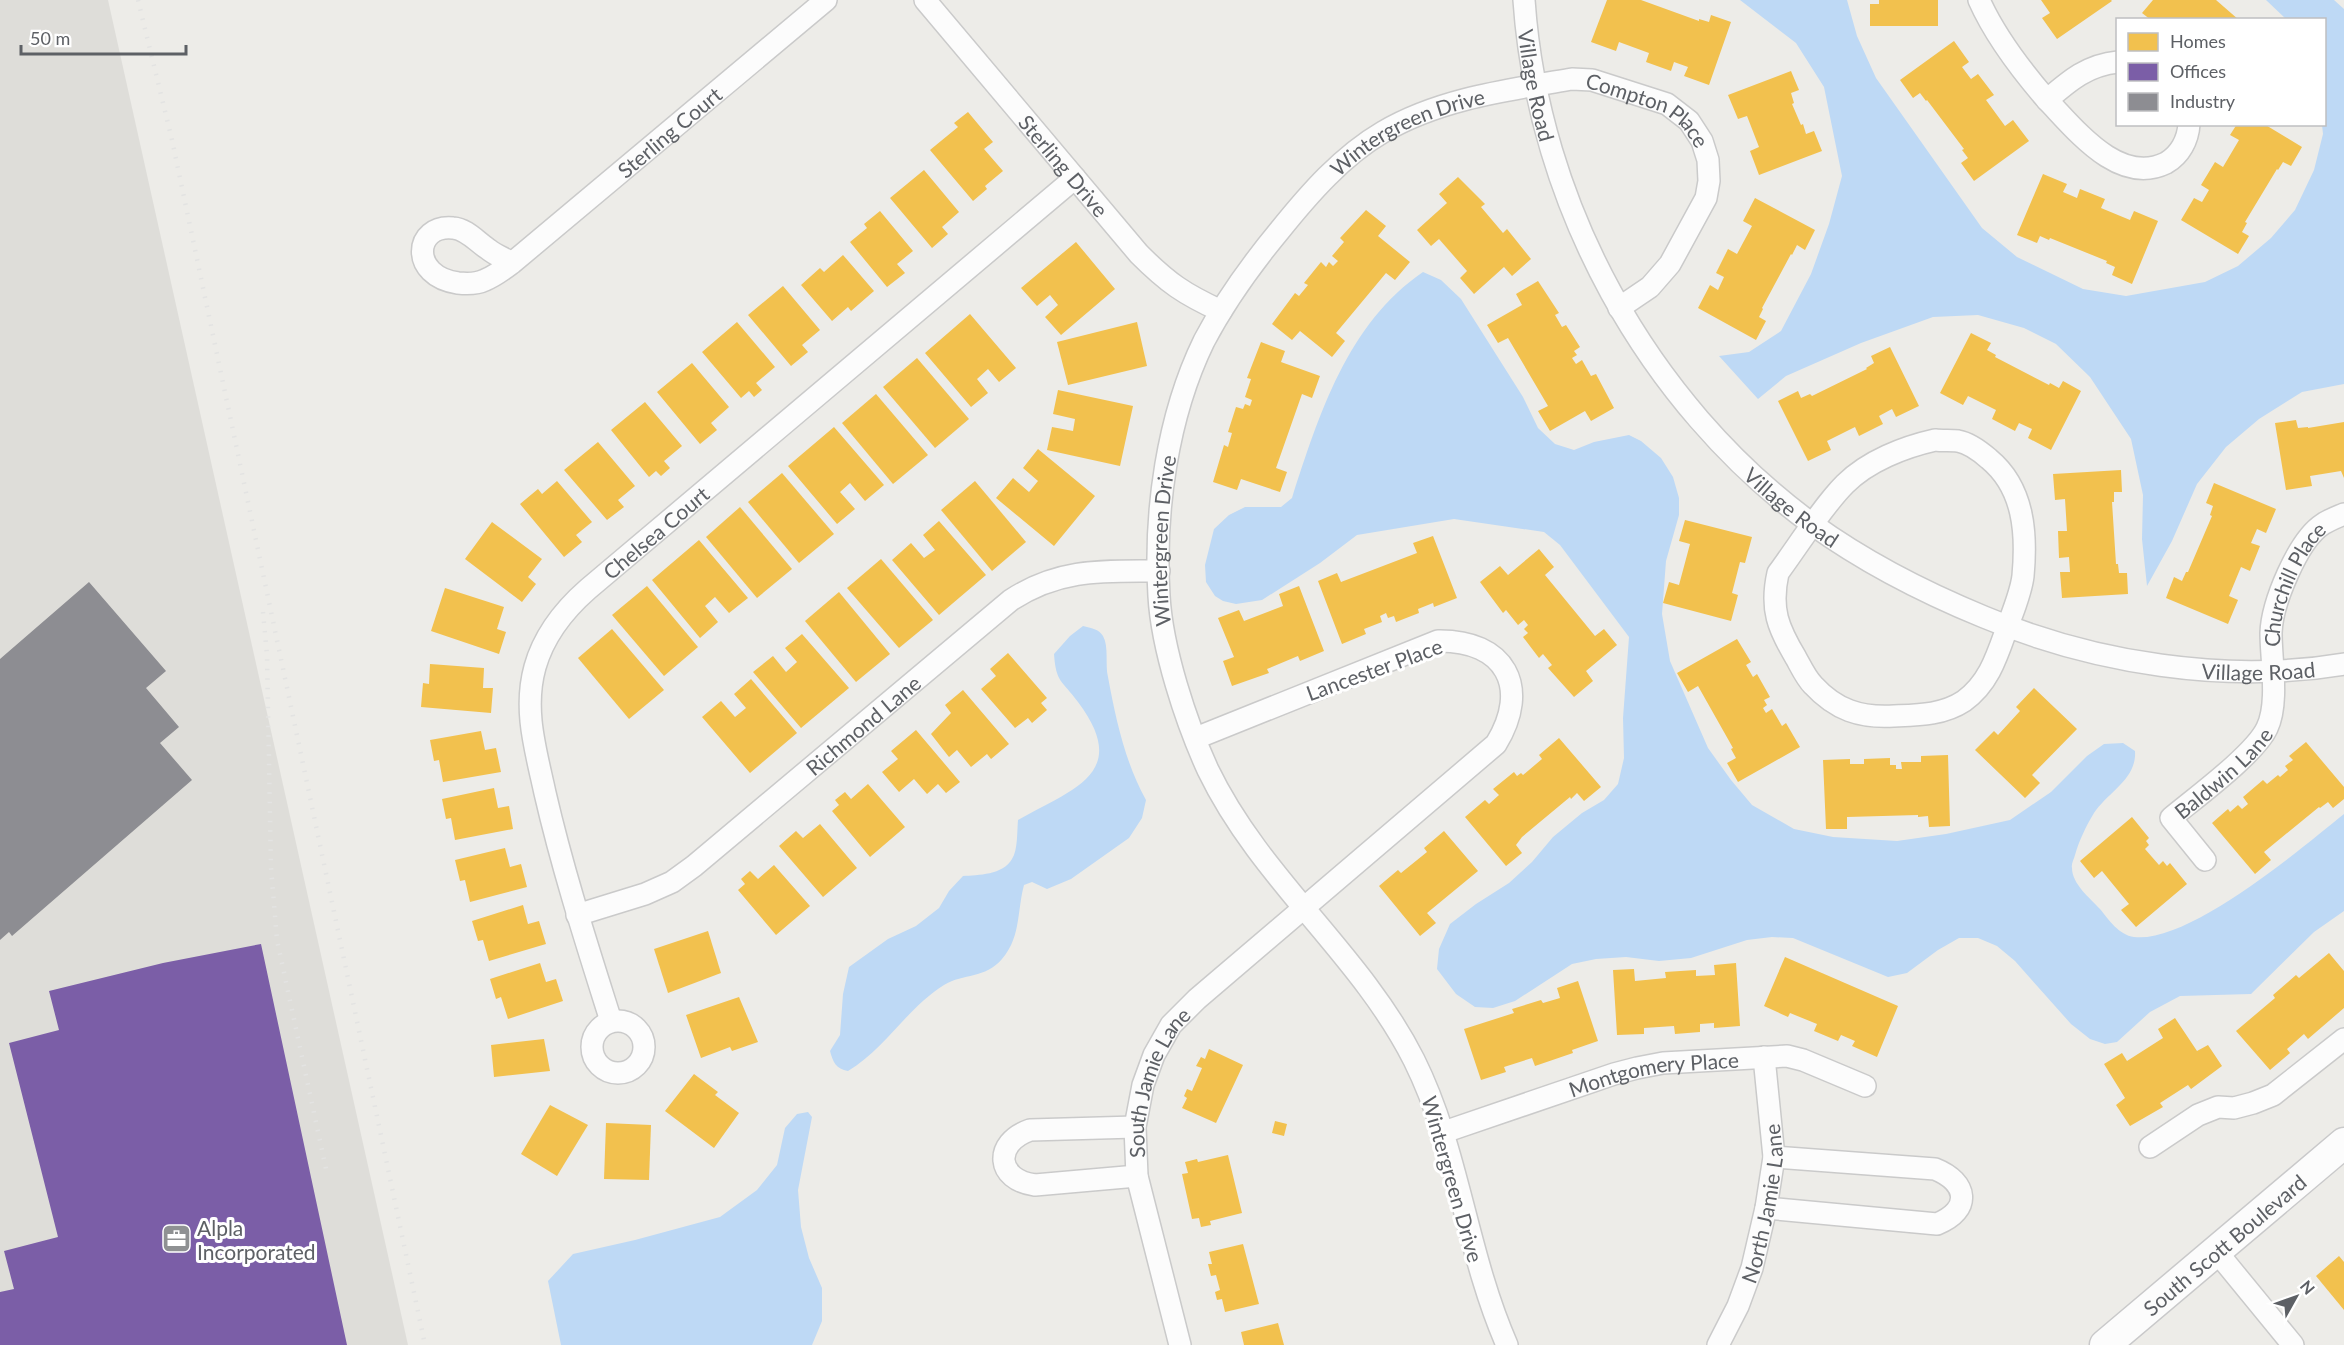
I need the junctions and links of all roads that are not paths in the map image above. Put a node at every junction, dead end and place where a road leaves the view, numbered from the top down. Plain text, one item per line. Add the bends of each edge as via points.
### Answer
1 (826, 0) edge
2 (925, 0) edge
3 (1524, 0) edge
4 (1979, 0) edge
5 (2116, 62) edge
6 (1535, 85) junction
7 (2047, 100) junction
8 (2189, 126) edge
9 (1075, 178) junction
10 (512, 263) dead end
11 (1619, 308) junction
12 (1221, 311) junction
13 (2344, 514) edge
14 (1813, 525) junction
15 (1159, 571) junction
16 (2007, 627) junction
17 (2344, 664) edge
18 (2272, 671) junction
19 (1196, 738) junction
20 (2205, 860) dead end
21 (1302, 908) junction
22 (577, 915) junction
23 (611, 1022) dead end
24 (2344, 1039) edge
25 (1764, 1057) junction
26 (1864, 1086) dead end
27 (1135, 1127) junction
28 (1444, 1132) junction
29 (2344, 1143) edge
30 (2150, 1147) dead end
31 (1774, 1157) junction
32 (1137, 1176) junction
33 (1766, 1208) junction
34 (2216, 1251) junction
35 (1180, 1345) edge
36 (1507, 1345) edge
37 (1718, 1345) edge
38 (2105, 1345) edge
39 (2293, 1345) edge

1 - 10 street, Sterling Court
2 - 9 street, Sterling Drive
3 - 6 street, Village Road
4 - 7 street via 1987,19
5 - 7 street via 2079,73
6 - 11 street, Village Road via 1569,203
6 - 11 street, Compton Place via 1592,80 1667,104 1689,121 1702,141 1709,181 1700,211 1670,264 1650,287
6 - 12 street, Wintergreen Drive via 1447,104 1379,134 1349,156 1298,208 1243,276
7 - 8 street via 2113,161 2127,167 2149,168 2169,161 2182,148
9 - 12 street, Sterling Drive via 1162,277 1185,294
9 - 22 street, Chelsea Court via 588,588 555,624 535,668 530,723 561,863
11 - 14 street, Village Road via 1652,360 1694,414 1736,458
12 - 15 street, Wintergreen Drive via 1203,343 1177,414 1162,500
13 - 18 street, Churchill Place via 2322,524 2295,559 2273,614
14 - 16 street, Village Road via 1916,588
14 - 16 street via 1860,471 1911,446 1935,440 1960,442 1980,451 2010,481 2022,516 2023,576
14 - 16 street via 1778,573 1775,611 1781,632 1810,682 1838,707 1873,717 1925,715 1945,710 1964,701 1991,671
15 - 19 street, Wintergreen Drive via 1166,641
15 - 22 street, Richmond Lane via 1076,573 1028,589 672,882
16 - 18 street, Village Road via 2070,648 2128,660 2188,668
17 - 18 street, Village Road
18 - 20 street, Baldwin Lane via 2273,712 2261,739 2171,818
19 - 21 street, Wintergreen Drive via 1227,805 1267,866
19 - 21 street, Lancester Place via 1438,641 1478,646 1496,659 1508,675 1512,707 1508,726 1496,744
21 - 27 street, South Jamie Lane via 1171,1025 1143,1085
21 - 28 street, Wintergreen Drive via 1391,1018 1431,1095
22 - 23 street, Chelsea Court
24 - 30 street via 2273,1095 2198,1115
25 - 26 street, Montgomery Place via 1803,1059
25 - 28 street, Montgomery Place via 1637,1068
25 - 31 street, North Jamie Lane
27 - 32 street, South Jamie Lane
27 - 32 street via 1029,1130 1009,1143 1004,1161 1013,1178 1025,1184
28 - 36 street, Wintergreen Drive via 1476,1261
29 - 34 main road, South Scott Boulevard
31 - 33 street, North Jamie Lane
31 - 33 street via 1935,1169 1956,1181 1961,1201 1949,1219 1937,1224
32 - 35 street, South Jamie Lane
33 - 37 street, North Jamie Lane via 1752,1268
34 - 38 main road, South Scott Boulevard
34 - 39 street

